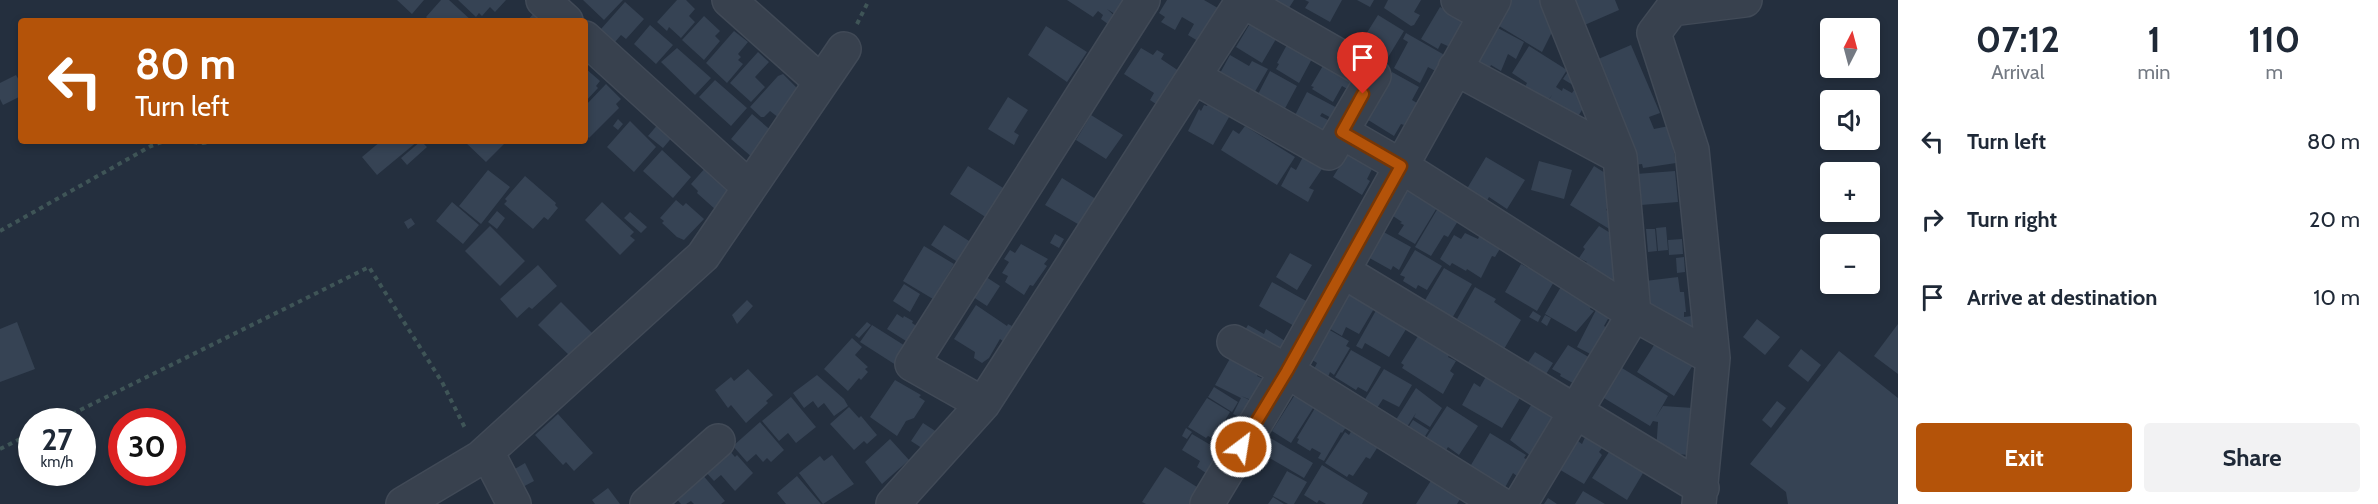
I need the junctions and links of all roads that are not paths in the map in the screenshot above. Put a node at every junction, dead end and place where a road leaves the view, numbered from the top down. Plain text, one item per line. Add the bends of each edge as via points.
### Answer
1 (543, 0) edge
2 (729, 0) edge
3 (1143, 0) edge
4 (1243, 0) edge
5 (1557, 0) edge
6 (1745, 0) edge
7 (1479, 5) edge
8 (563, 18) edge
9 (588, 41) edge
10 (844, 48) dead end
11 (1455, 69) junction
12 (1194, 77) junction
13 (820, 81) junction
14 (1342, 132) junction
15 (1620, 157) junction
16 (1401, 166) junction
17 (749, 187) junction
18 (1342, 271) junction
19 (1634, 314) junction
20 (1234, 342) dead end
21 (1713, 358) junction
22 (1287, 371) junction
23 (983, 404) junction
24 (1575, 413) junction
25 (718, 441) dead end
26 (484, 455) junction
27 (1701, 496) edge
28 (403, 504) edge
29 (514, 504) edge
30 (647, 504) edge
31 (893, 504) edge
32 (1207, 504) edge
33 (1500, 504) edge
34 (1520, 504) edge

1 - 8 street
2 - 13 street
3 - 23 street via 912,364
4 - 12 street
4 - 14 street via 1374,76
5 - 15 street
6 - 21 street via 1672,9 1654,33 1692,150
7 - 11 street
9 - 17 street
10 - 13 street
11 - 15 street
11 - 16 street
12 - 14 street via 1329,153
12 - 23 street
13 - 17 street
14 - 16 street
15 - 19 street
16 - 18 street
16 - 19 street
17 - 26 street via 703,256
18 - 22 street
18 - 24 street
19 - 21 street
19 - 24 street
20 - 22 street
21 - 27 street
22 - 32 street
22 - 33 street
23 - 31 street
24 - 27 street
24 - 34 street
25 - 30 street
26 - 28 street
26 - 29 street

